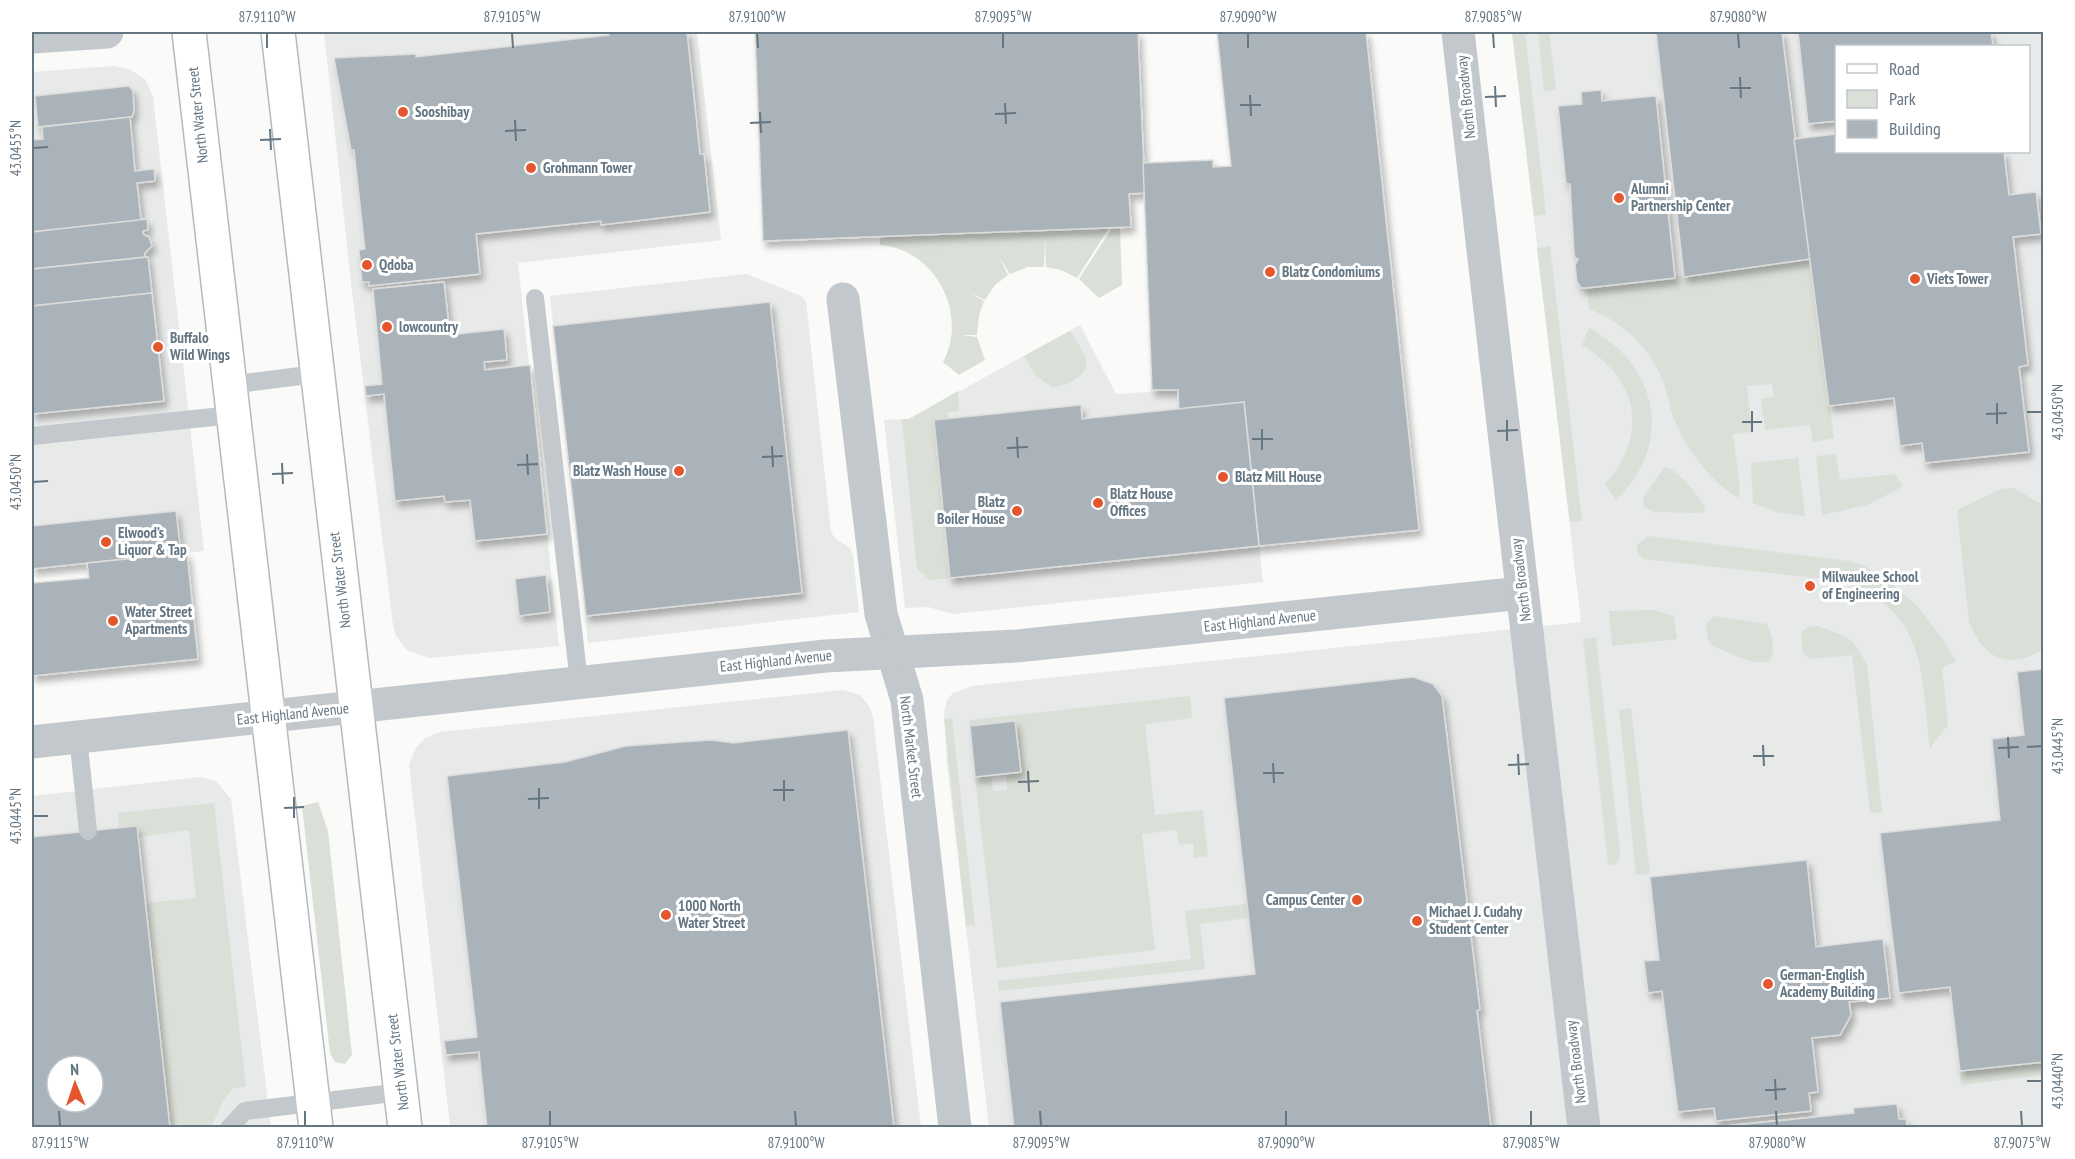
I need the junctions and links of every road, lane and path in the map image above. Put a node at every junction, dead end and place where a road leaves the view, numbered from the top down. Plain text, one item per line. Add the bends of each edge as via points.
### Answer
1 (107, 32) edge
2 (189, 32) edge
3 (278, 32) edge
4 (1458, 32) edge
5 (32, 37) edge
6 (535, 298) dead end
7 (843, 298) dead end
8 (316, 374) junction
9 (230, 400) junction
10 (32, 436) edge
11 (1522, 593) junction
12 (893, 652) junction
13 (579, 682) junction
14 (354, 707) junction
15 (268, 717) junction
16 (78, 737) junction
17 (32, 742) edge
18 (88, 831) dead end
19 (401, 1092) junction
20 (314, 1114) edge
21 (229, 1128) edge
22 (405, 1128) edge
23 (955, 1128) edge
24 (1584, 1128) edge

1 - 5 street
2 - 9 main road, North Water Street
3 - 8 main road, North Water Street
4 - 11 street, North Broadway
6 - 13 lane
7 - 12 street, North Market Street via 881,614
8 - 9 lane
8 - 14 main road, North Water Street
9 - 10 lane
9 - 15 main road, North Water Street
11 - 12 street, East Highland Avenue via 1016,646
11 - 24 street, North Broadway
12 - 13 street, East Highland Avenue
12 - 23 street, North Market Street via 907,700
13 - 14 street, East Highland Avenue
14 - 15 street, East Highland Avenue
14 - 19 main road, North Water Street
15 - 16 street, East Highland Avenue
15 - 20 main road, North Water Street
16 - 17 street, East Highland Avenue
16 - 18 lane
19 - 20 lane
19 - 22 main road, North Water Street
20 - 21 lane via 245,1111

